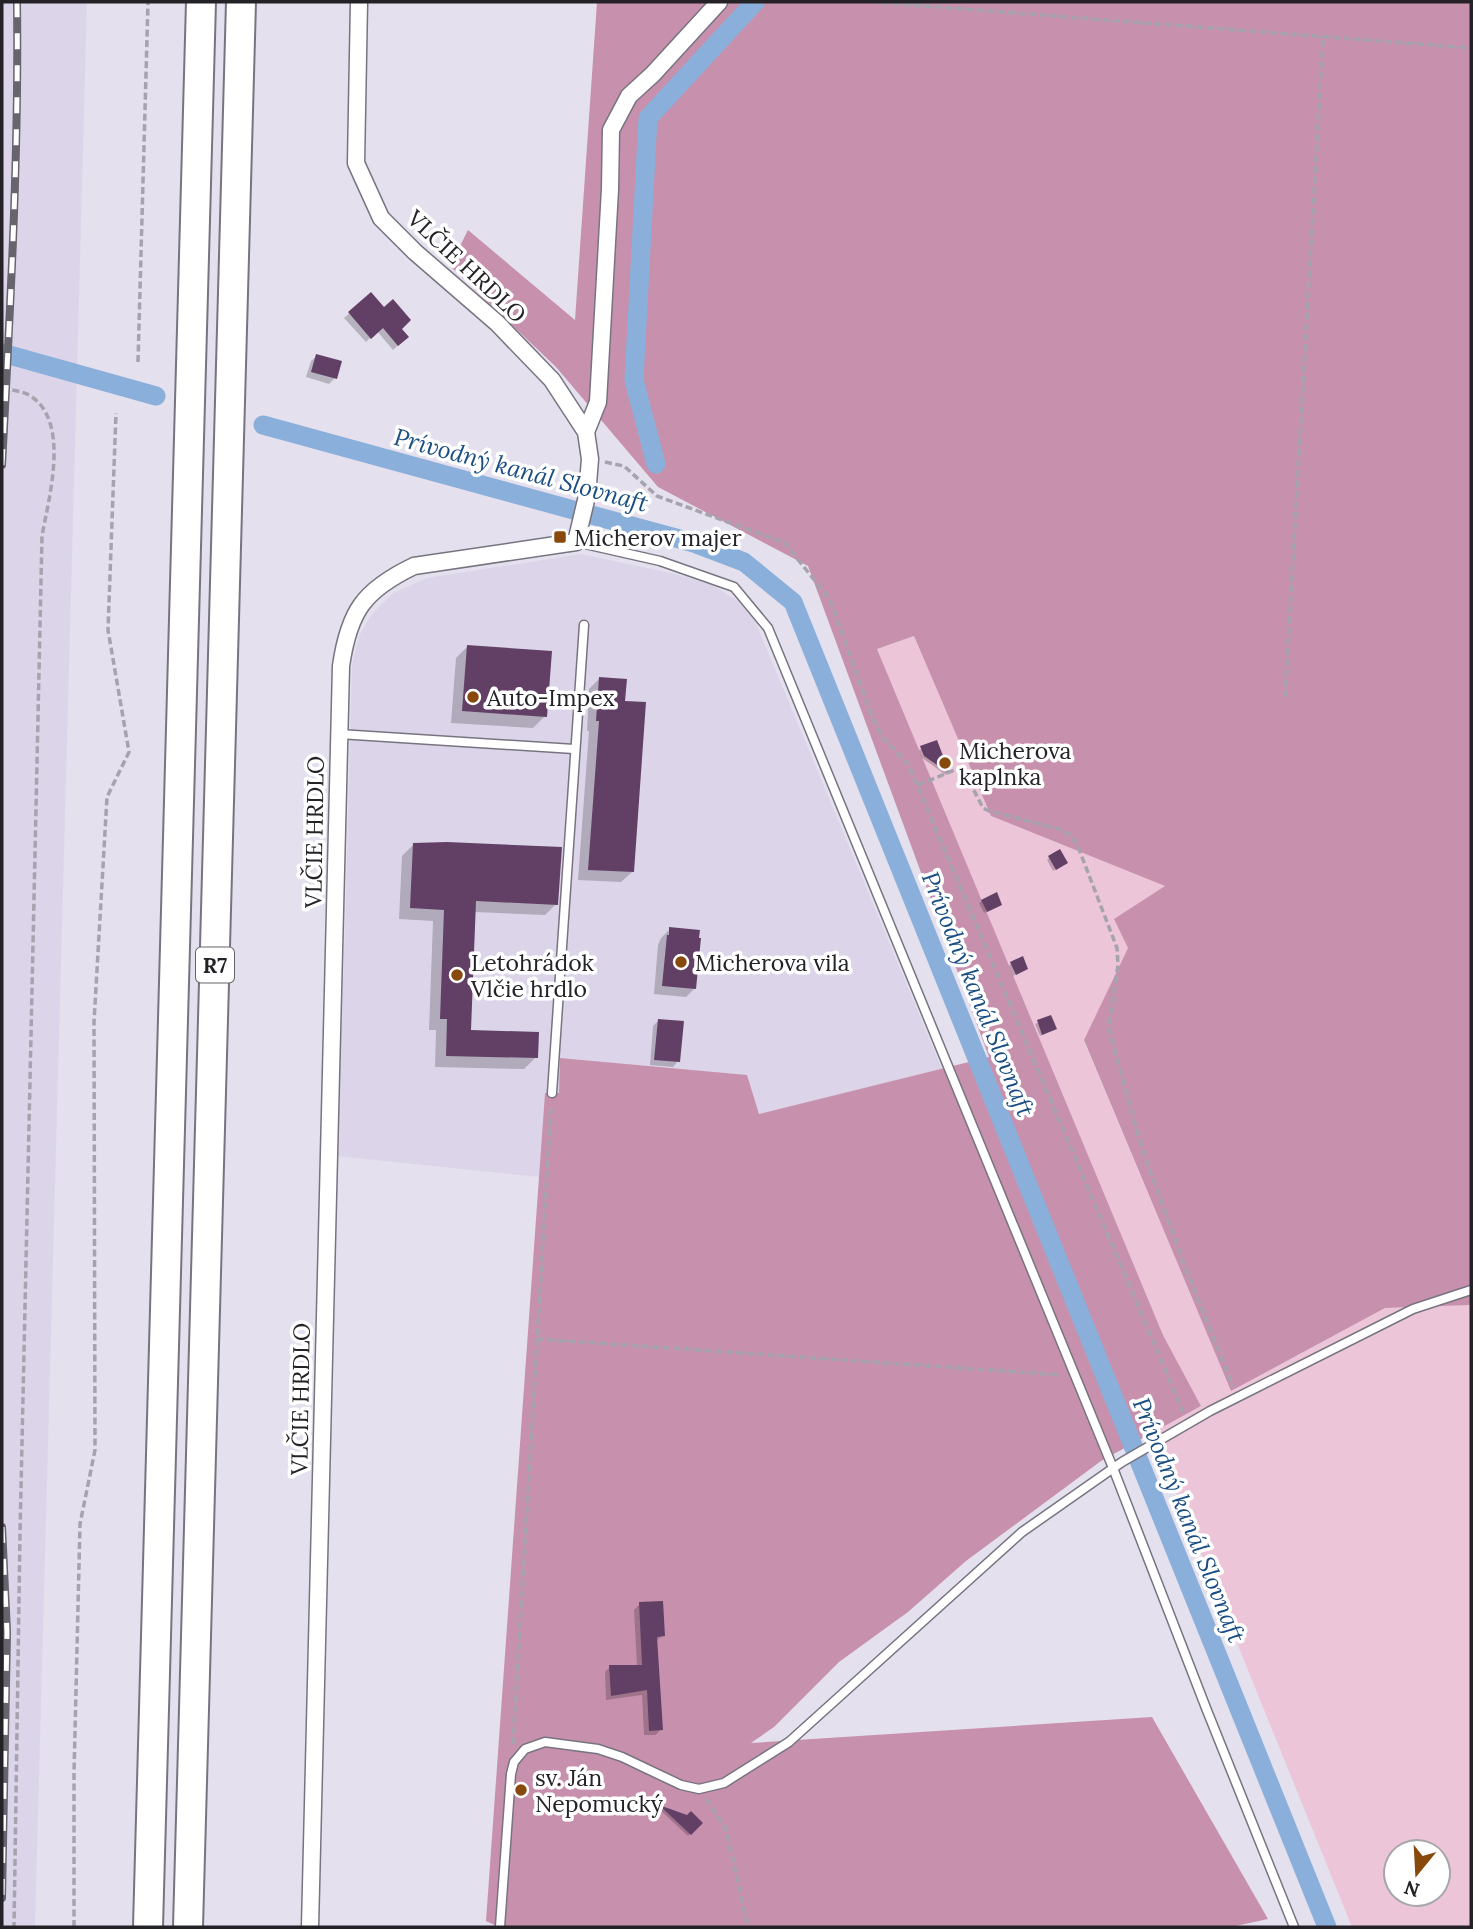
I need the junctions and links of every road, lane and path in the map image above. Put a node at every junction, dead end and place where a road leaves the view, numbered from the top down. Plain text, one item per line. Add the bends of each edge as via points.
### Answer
1 (148, 2) edge
2 (201, 2) edge
3 (241, 2) edge
4 (359, 2) edge
5 (719, 2) edge
6 (872, 2) edge
7 (1323, 38) junction
8 (1471, 48) edge
9 (138, 362) dead end
10 (2, 388) edge
11 (116, 413) dead end
12 (586, 432) junction
13 (590, 459) junction
14 (578, 536) junction
15 (584, 625) dead end
16 (1285, 697) dead end
17 (339, 734) junction
18 (574, 750) junction
19 (917, 785) junction
20 (552, 1093) joint
21 (1471, 1290) edge
22 (537, 1339) junction
23 (1075, 1375) junction
24 (1238, 1399) junction
25 (1188, 1424) junction
26 (1113, 1468) junction
27 (511, 1774) junction
28 (699, 1789) junction
29 (14, 1927) edge
30 (74, 1927) edge
31 (148, 1927) edge
32 (188, 1927) edge
33 (310, 1927) edge
34 (500, 1927) edge
35 (748, 1927) edge
36 (1294, 1927) edge

1 - 9 path
2 - 31 highway, R7
3 - 32 highway, R7
4 - 12 street, VLČIE HRDLO via 356,163 381,218 543,370
5 - 12 street via 629,96 611,130 598,402
6 - 7 path
7 - 8 path
7 - 16 path
10 - 29 path via 28,395 46,412 54,438 42,536
11 - 30 path via 108,630 129,752 107,797 94,1022 94,1450 80,1524
12 - 13 street, VLČIE HRDLO
13 - 14 street, VLČIE HRDLO
13 - 19 path via 624,466 657,496 785,543 830,600 873,719 883,738 908,764
14 - 17 street, VLČIE HRDLO via 414,566 373,591 349,623 344,641
14 - 23 lane via 734,587 768,628
15 - 18 lane
17 - 18 lane
17 - 33 street, VLČIE HRDLO
18 - 20 lane
19 - 24 path via 962,767 989,811 1059,829 1077,844 1117,948 1110,1025 1142,1148
19 - 25 path
20 - 22 path
21 - 24 lane via 1413,1309
22 - 23 path
22 - 27 path
23 - 26 lane
24 - 25 lane
25 - 26 lane
26 - 28 lane via 1022,1532 789,1742 724,1783
26 - 36 lane
27 - 28 lane via 524,1749 557,1743 598,1749
27 - 34 lane
28 - 35 path via 726,1829

